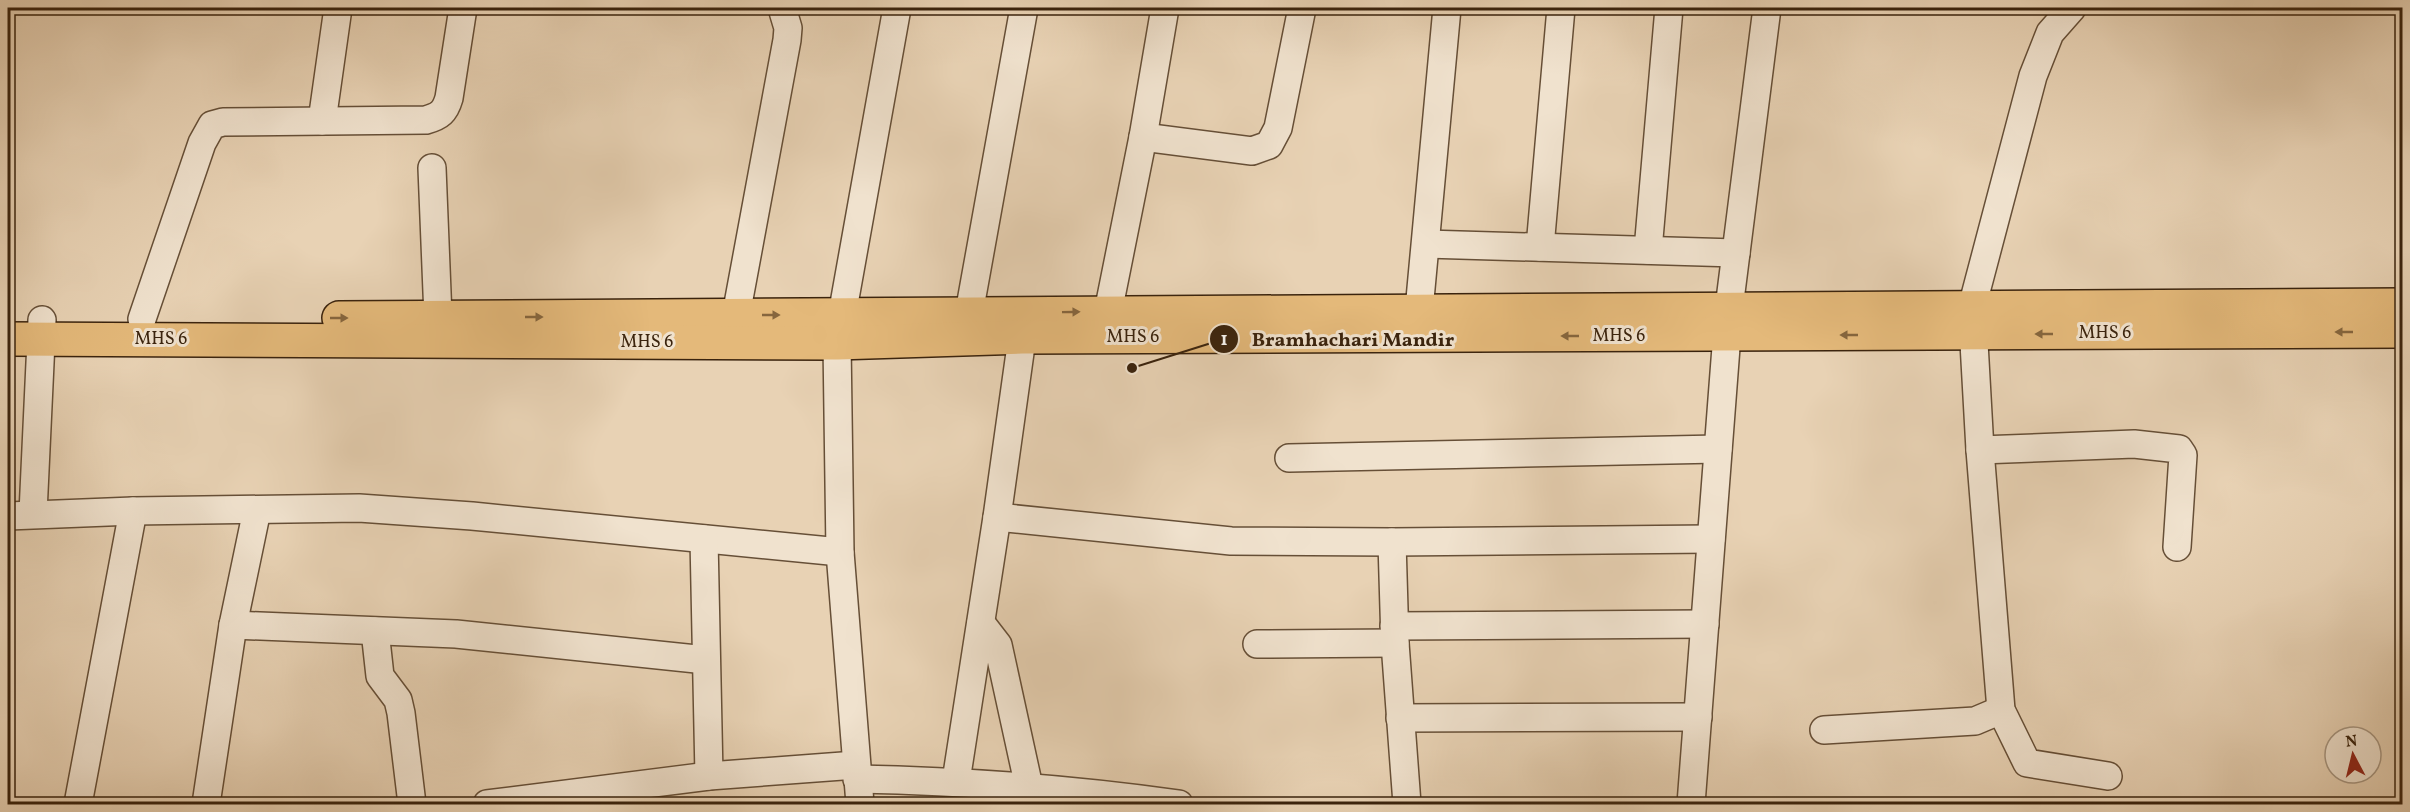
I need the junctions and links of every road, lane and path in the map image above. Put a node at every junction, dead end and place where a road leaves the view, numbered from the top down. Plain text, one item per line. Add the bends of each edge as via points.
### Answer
1 (338, 8) edge
2 (463, 8) edge
3 (782, 8) edge
4 (897, 8) edge
5 (1024, 8) edge
6 (1165, 8) edge
7 (1302, 8) edge
8 (1447, 8) edge
9 (1561, 8) edge
10 (1669, 8) edge
11 (1767, 8) edge
12 (2072, 8) edge
13 (322, 121) junction
14 (1143, 137) junction
15 (432, 168) dead end
16 (1426, 244) junction
17 (1540, 248) junction
18 (1648, 250) junction
19 (1736, 253) junction
20 (2403, 305) edge
21 (1419, 310) junction
22 (1108, 312) junction
23 (969, 314) junction
24 (736, 315) junction
25 (438, 317) junction
26 (8, 320) edge
27 (142, 320) junction
28 (1973, 321) junction
29 (1728, 322) junction
30 (1024, 325) junction
31 (41, 329) junction
32 (839, 329) junction
33 (2403, 331) edge
34 (8, 339) edge
35 (1718, 448) junction
36 (1980, 450) junction
37 (1289, 458) dead end
38 (257, 510) junction
39 (133, 511) junction
40 (20, 514) edge
41 (997, 518) junction
42 (704, 539) junction
43 (1712, 539) junction
44 (1392, 542) junction
45 (2176, 547) dead end
46 (840, 552) junction
47 (981, 623) junction
48 (1705, 624) junction
49 (233, 625) junction
50 (375, 631) junction
51 (1394, 634) junction
52 (1257, 644) dead end
53 (706, 660) junction
54 (2001, 710) junction
55 (1698, 717) junction
56 (1400, 718) junction
57 (1824, 730) dead end
58 (709, 776) junction
59 (2108, 776) dead end
60 (956, 781) junction
61 (858, 783) edge
62 (1029, 787) junction
63 (78, 804) edge
64 (206, 804) edge
65 (412, 804) edge
66 (492, 804) edge
67 (1179, 804) edge
68 (1407, 804) edge
69 (1691, 804) edge

1 - 13 street
2 - 13 street via 449,98 446,110 438,117
3 - 24 street via 787,40
4 - 32 street
5 - 23 street
6 - 14 street
7 - 14 street via 1278,128 1269,145 1252,151
8 - 16 street
9 - 17 street
10 - 18 street
11 - 19 street
12 - 28 street via 2050,33 2032,76
13 - 27 street via 212,124 202,143
14 - 22 street
15 - 25 street
16 - 17 street
16 - 21 street
17 - 18 street
18 - 19 street
19 - 29 street
20 - 28 main road
21 - 22 main road
21 - 29 main road
30 -> 22 main road
23 - 30 main road
23 - 32 main road
25 -> 24 main road
24 -> 32 main road
27 -> 25 main road
26 - 31 main road
27 - 31 main road
28 - 29 main road
33 -> 28 main road, MHS 6
28 - 36 street
29 -> 30 main road, MHS 6
29 - 35 street
30 - 32 main road, MHS 6
30 - 41 street
31 - 32 main road, MHS 6
31 - 34 main road, MHS 6
31 - 40 street
32 - 46 street
35 - 37 street
35 - 43 street
36 - 45 street via 2133,444 2179,449 2183,455
36 - 54 street
38 - 39 street
38 - 42 street via 359,508
38 - 49 street
39 - 40 street
39 - 63 street
41 - 44 street via 1231,541
41 - 47 street
42 - 46 street
42 - 53 street
43 - 44 street
43 - 48 street
44 - 51 street
46 - 61 street
47 - 60 street
47 - 62 street via 1000,652
48 - 51 street
48 - 55 street
49 - 50 street
49 - 64 street
50 - 53 street via 456,634
50 - 65 street via 380,676 398,700 401,713
51 - 52 street
51 - 56 street
53 - 58 street
54 - 57 street via 1975,721
54 - 59 street via 2027,763
55 - 56 street
55 - 69 street
56 - 68 street
58 - 61 street
58 - 66 street
60 - 61 street
60 - 62 street
62 - 67 street

